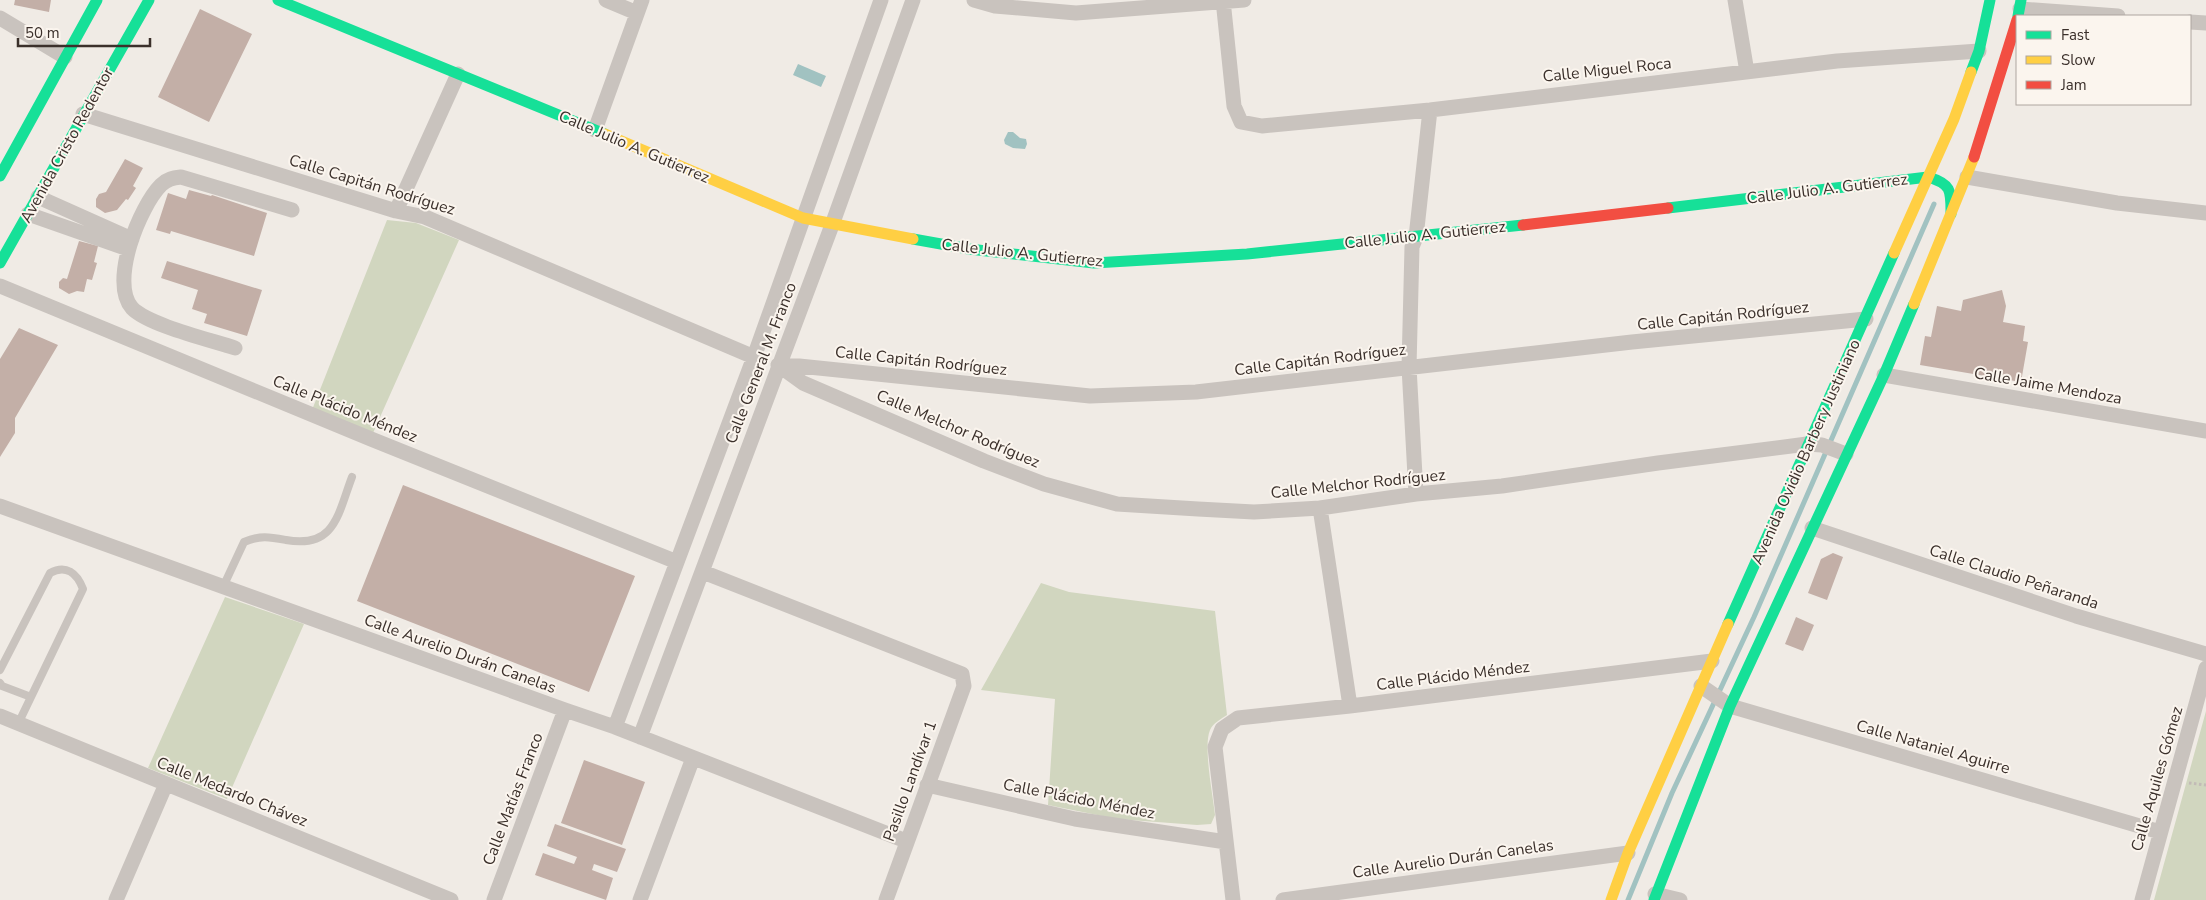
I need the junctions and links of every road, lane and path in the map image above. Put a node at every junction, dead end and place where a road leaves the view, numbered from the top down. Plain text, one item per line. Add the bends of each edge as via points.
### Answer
1 (97, 0) edge
2 (149, 0) edge
3 (278, 0) edge
4 (606, 0) edge
5 (881, 0) edge
6 (913, 0) edge
7 (974, 0) edge
8 (1244, 0) edge
9 (1735, 0) edge
10 (1990, 0) edge
11 (1223, 1) edge
12 (640, 6) edge
13 (2019, 11) edge
14 (2098, 15) edge
15 (0, 18) edge
16 (2016, 21) edge
17 (2191, 22) edge
18 (2206, 23) edge
19 (1979, 51) junction
20 (65, 57) junction
21 (1747, 72) junction
22 (458, 74) junction
23 (1430, 110) junction
24 (83, 114) junction
25 (595, 130) junction
26 (1942, 147) junction
27 (1944, 162) dead end
28 (0, 176) edge
29 (1960, 176) junction
30 (1928, 178) junction
31 (38, 197) junction
32 (292, 210) dead end
33 (396, 211) junction
34 (2206, 213) edge
35 (28, 214) junction
36 (1951, 214) junction
37 (804, 218) junction
38 (832, 225) junction
39 (1416, 236) junction
40 (130, 244) junction
41 (0, 263) edge
42 (0, 286) edge
43 (1866, 319) junction
44 (235, 348) dead end
45 (754, 357) junction
46 (778, 365) junction
47 (1409, 367) junction
48 (1884, 375) junction
49 (2206, 432) edge
50 (1815, 445) junction
51 (1841, 452) junction
52 (352, 477) dead end
53 (1416, 494) junction
54 (0, 506) edge
55 (1320, 508) junction
56 (1812, 528) junction
57 (677, 562) junction
58 (703, 572) junction
59 (223, 587) junction
60 (2206, 654) edge
61 (642, 656) junction
62 (1712, 661) junction
63 (666, 665) junction
64 (2206, 668) edge
65 (0, 670) edge
66 (0, 683) edge
67 (31, 697) junction
68 (1716, 697) junction
69 (1350, 706) junction
70 (565, 710) junction
71 (0, 716) edge
72 (18, 724) junction
73 (615, 727) junction
74 (640, 737) junction
75 (693, 758) junction
76 (166, 784) junction
77 (927, 785) junction
78 (2160, 832) junction
79 (906, 841) junction
80 (1226, 842) junction
81 (1628, 853) junction
82 (1654, 897) edge
83 (116, 900) edge
84 (451, 900) edge
85 (494, 900) edge
86 (640, 900) edge
87 (886, 900) edge
88 (1233, 900) edge
89 (1282, 900) edge
90 (1610, 900) edge
91 (1680, 900) edge
92 (2142, 900) edge

1 - 20 street
2 - 24 street, Avenida Cristo Redentor
3 - 22 street, Calle Julio A. Gutierrez
4 - 12 street
5 - 37 street, Calle General M. Franco
6 - 38 street, Calle General M. Franco
7 - 11 street via 995,6 1076,13
8 - 11 street
9 - 21 street
10 - 19 street, Avenida Ovidio Barbery Justiniano
11 - 23 street, Calle Miguel Roca via 1234,106 1241,122 1262,126
12 - 25 street
13 - 14 street
15 - 20 street
16 - 29 street, Avenida Ovidio Barbery Justiniano via 1985,128
17 - 18 street
19 - 21 street, Calle Miguel Roca via 1837,61
19 - 26 street, Avenida Ovidio Barbery Justiniano
20 - 28 street
21 - 23 street, Calle Miguel Roca
22 - 25 street, Calle Julio A. Gutierrez
22 - 33 street
23 - 39 street
24 - 31 street, Avenida Cristo Redentor
24 - 33 street, Calle Capitán Rodríguez
25 - 37 street, Calle Julio A. Gutierrez
26 - 27 street
26 - 30 street, Avenida Ovidio Barbery Justiniano
29 - 34 street via 2117,203
29 - 36 street, Avenida Ovidio Barbery Justiniano
30 - 36 street via 1942,181 1951,192
30 - 39 street, Calle Julio A. Gutierrez
30 - 43 street, Avenida Ovidio Barbery Justiniano
31 - 35 street, Avenida Cristo Redentor
31 - 40 street
32 - 40 street via 182,177 170,178 154,194
33 - 45 street, Calle Capitán Rodríguez via 425,217
35 - 40 street
35 - 41 street, Avenida Cristo Redentor
36 - 48 street, Avenida Ovidio Barbery Justiniano
37 - 38 street, Calle Julio A. Gutierrez
37 - 45 street, Calle General M. Franco
38 - 39 street, Calle Julio A. Gutierrez via 968,249 1094,263 1247,254
38 - 46 street, Calle General M. Franco
39 - 47 street via 1412,247
40 - 44 street via 123,271 131,307 155,321
42 - 57 street, Calle Plácido Méndez
43 - 47 street, Calle Capitán Rodríguez
43 - 50 street, Avenida Ovidio Barbery Justiniano
45 - 57 street, Calle General M. Franco
46 - 47 street, Calle Capitán Rodríguez via 1090,396 1196,392
46 - 55 street, Calle Melchor Rodríguez via 803,383 984,461 1044,484 1108,502 1254,512
46 - 58 street, Calle General M. Franco
47 - 53 street
48 - 49 street, Calle Jaime Mendoza
48 - 51 street, Avenida Ovidio Barbery Justiniano
50 - 51 street, Calle Melchor Rodríguez
50 - 53 street, Calle Melchor Rodríguez via 1658,463 1502,486
50 - 62 street, Avenida Ovidio Barbery Justiniano
51 - 56 street, Avenida Ovidio Barbery Justiniano
52 - 59 lane via 337,519 327,533 319,539 299,542 264,536 244,542
53 - 55 street, Calle Melchor Rodríguez
54 - 59 street, Calle Aurelio Durán Canelas
55 - 69 street
56 - 60 street, Calle Claudio Peñaranda via 2076,616
56 - 68 street, Avenida Ovidio Barbery Justiniano
57 - 61 street, Calle General M. Franco
58 - 63 street, Calle General M. Franco
58 - 77 street, Pasillo Landívar 1 via 962,674 964,686
59 - 70 street, Calle Aurelio Durán Canelas
61 - 63 street
61 - 73 street, Calle General M. Franco
62 - 68 street, Avenida Ovidio Barbery Justiniano
62 - 69 street, Calle Plácido Méndez
63 - 74 street, Calle General M. Franco
64 - 78 street, Calle Aquiles Gómez
65 - 67 lane via 50,573 58,568 72,572 83,589
66 - 67 lane
67 - 72 lane
68 - 78 street, Calle Nataniel Aguirre
68 - 81 street, Avenida Ovidio Barbery Justiniano
68 - 82 street, Avenida Ovidio Barbery Justiniano
69 - 80 street, Calle Plácido Méndez via 1238,718 1222,729 1215,747
70 - 73 street, Calle Aurelio Durán Canelas
70 - 85 street, Calle Matías Franco
71 - 72 street, Calle Medardo Chávez
72 - 76 street, Calle Medardo Chávez
73 - 74 street, Calle Aurelio Durán Canelas
74 - 75 street, Calle Aurelio Durán Canelas
75 - 79 street, Calle Aurelio Durán Canelas
75 - 86 street
76 - 83 street
76 - 84 street, Calle Medardo Chávez
77 - 79 street, Pasillo Landívar 1
77 - 80 street, Calle Plácido Méndez via 1074,819
78 - 92 street, Calle Aquiles Gómez
79 - 87 street, Pasillo Landívar 1
80 - 88 street
81 - 89 street, Calle Aurelio Durán Canelas
81 - 90 street, Avenida Ovidio Barbery Justiniano
82 - 91 street

